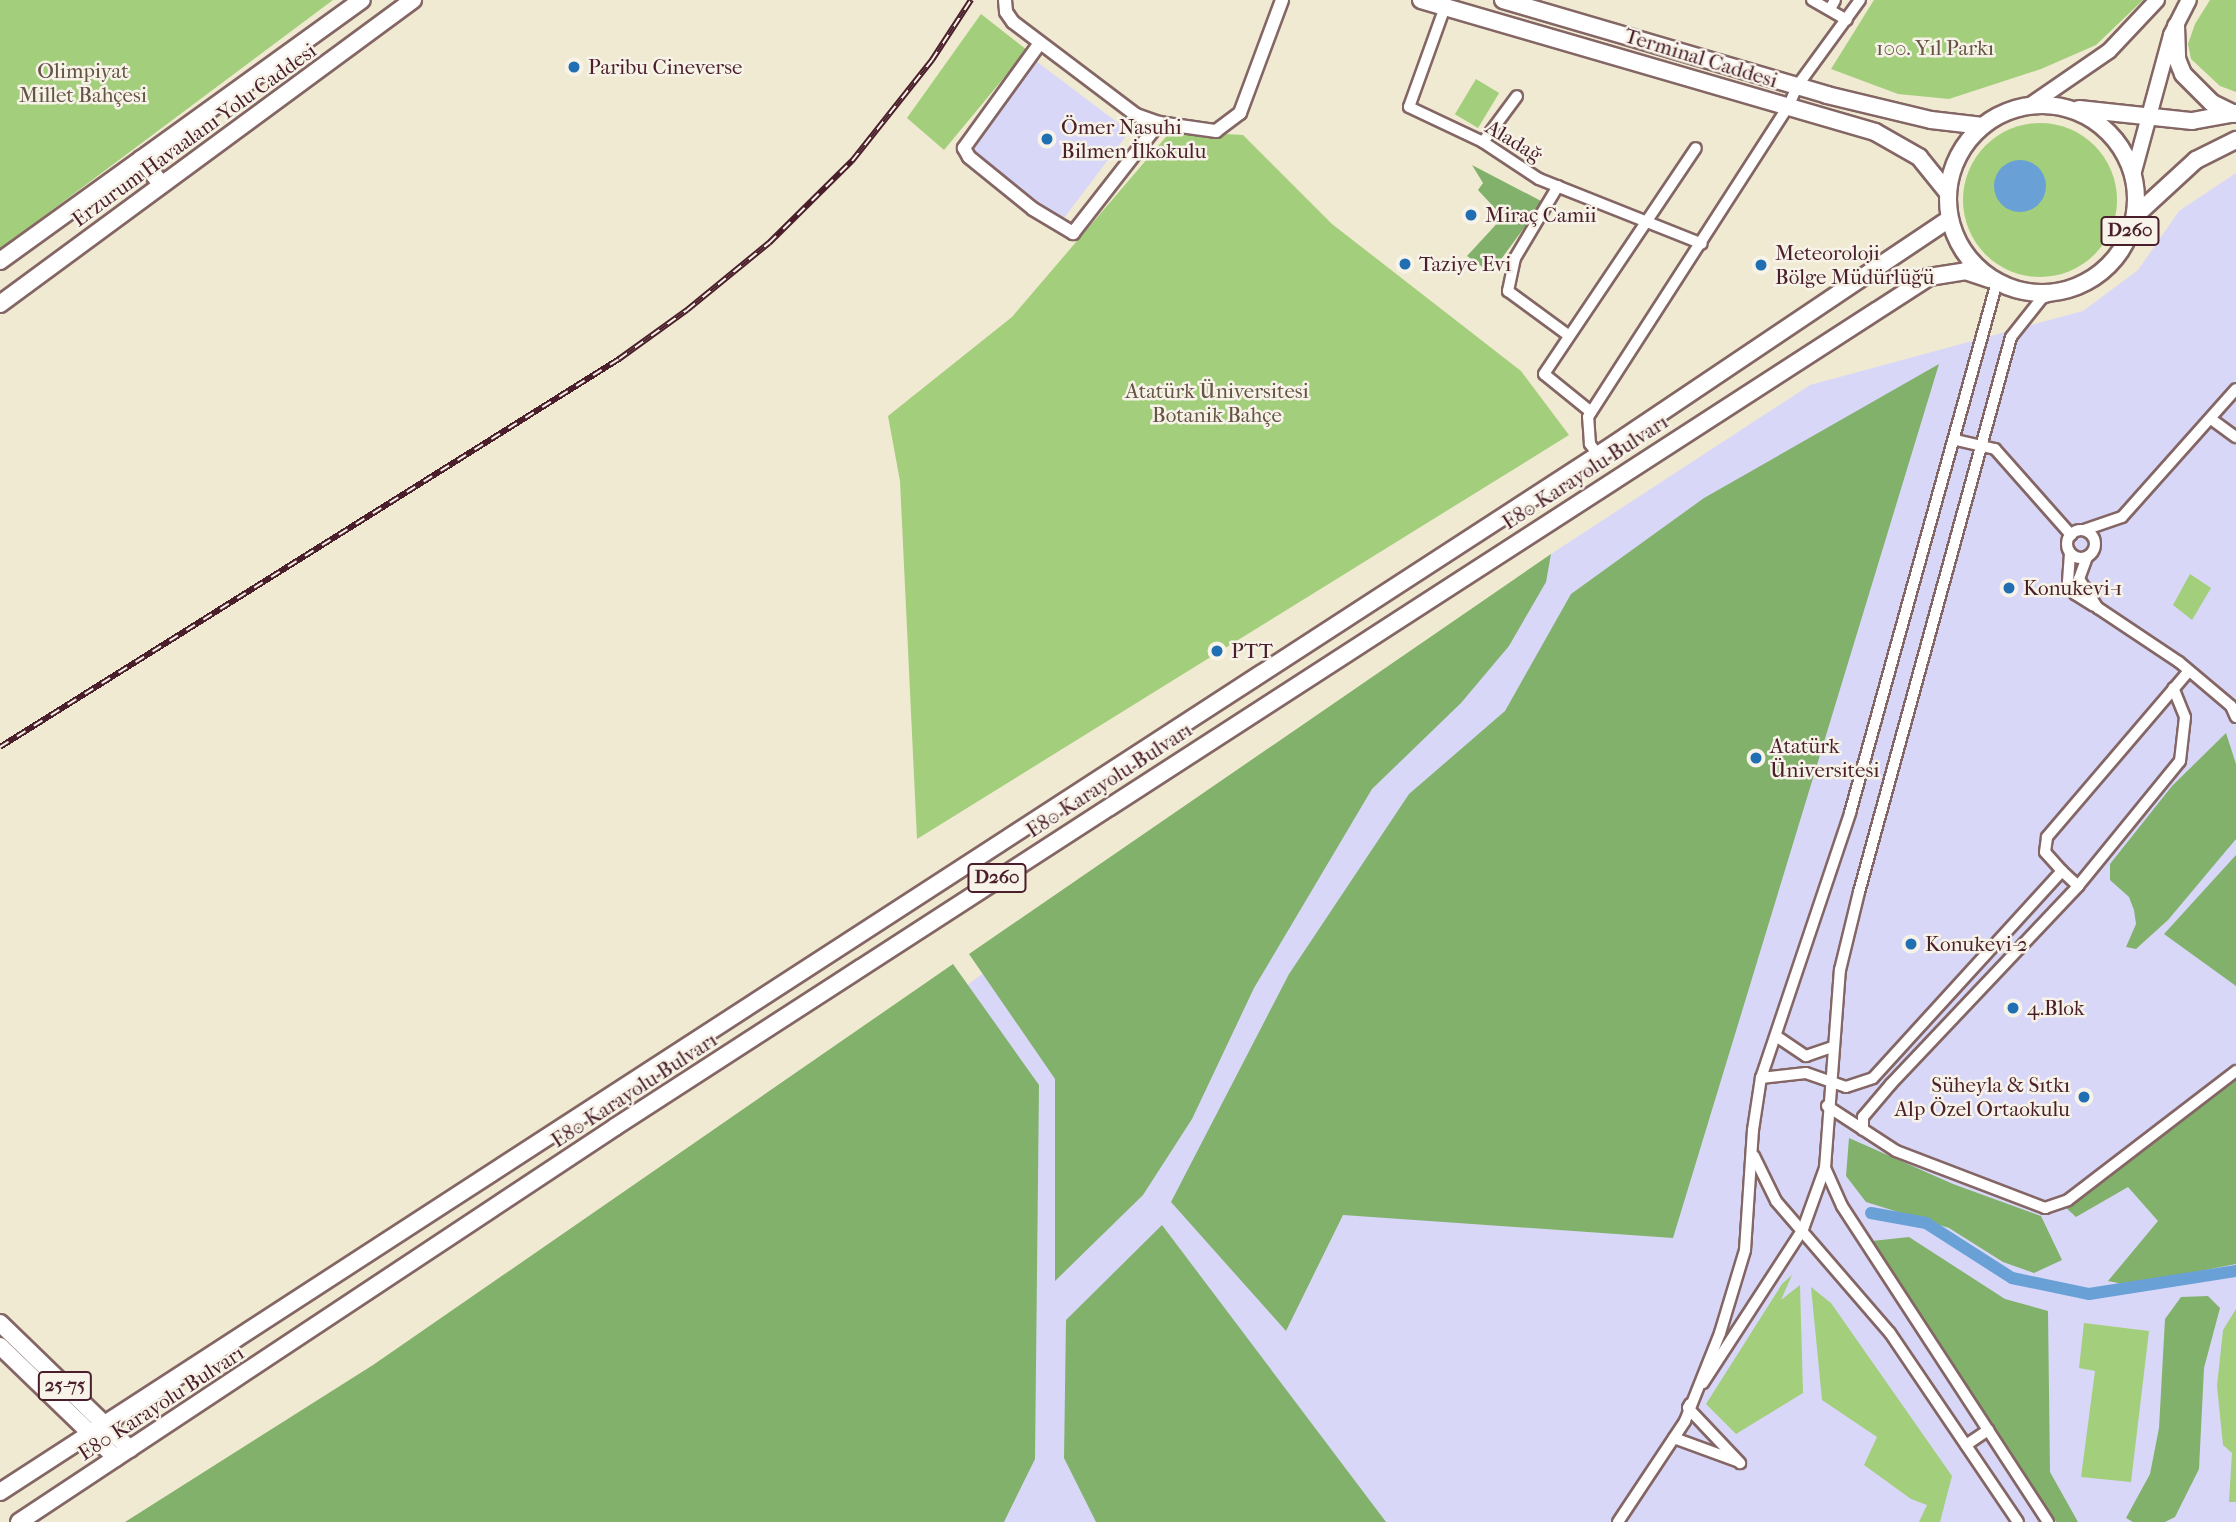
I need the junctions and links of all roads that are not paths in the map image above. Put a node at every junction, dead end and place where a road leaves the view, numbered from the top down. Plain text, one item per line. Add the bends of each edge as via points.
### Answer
1 (362, 0) edge
2 (413, 0) edge
3 (1005, 0) edge
4 (1282, 0) edge
5 (1421, 0) edge
6 (1503, 0) edge
7 (1812, 0) edge
8 (1860, 0) edge
9 (2157, 0) edge
10 (2189, 0) edge
11 (1832, 5) edge
12 (1445, 7) junction
13 (1847, 20) junction
14 (2176, 26) junction
15 (1040, 43) junction
16 (1798, 85) junction
17 (1517, 96) dead end
18 (2029, 106) junction
19 (1788, 107) junction
20 (2063, 107) junction
21 (2236, 113) edge
22 (2147, 118) junction
23 (1159, 123) junction
24 (1983, 126) junction
25 (2236, 140) edge
26 (1483, 142) junction
27 (1696, 148) dead end
28 (141, 159) junction
29 (2133, 175) junction
30 (162, 185) junction
31 (1558, 186) junction
32 (1948, 193) junction
33 (2135, 216) junction
34 (1648, 219) junction
35 (1950, 219) junction
36 (1702, 244) junction
37 (0, 261) edge
38 (1994, 280) junction
39 (2060, 292) junction
40 (0, 304) edge
41 (1568, 335) junction
42 (2236, 389) edge
43 (1591, 412) junction
44 (2211, 419) junction
45 (2236, 437) edge
46 (1956, 440) junction
47 (1980, 444) junction
48 (1598, 456) junction
49 (2084, 530) junction
50 (2071, 534) junction
51 (2070, 553) junction
52 (2087, 557) junction
53 (2098, 608) junction
54 (2189, 671) junction
55 (2173, 688) junction
56 (2236, 717) edge
57 (2062, 871) junction
58 (2078, 886) junction
59 (1776, 1036) junction
60 (1832, 1047) junction
61 (2236, 1071) edge
62 (1761, 1078) junction
63 (1829, 1085) junction
64 (1827, 1107) junction
65 (1863, 1130) junction
66 (1754, 1156) junction
67 (1825, 1168) junction
68 (1803, 1229) junction
69 (0, 1323) edge
70 (0, 1346) edge
71 (1688, 1408) junction
72 (105, 1424) junction
73 (1988, 1430) junction
74 (90, 1433) junction
75 (1674, 1438) junction
76 (1966, 1445) junction
77 (130, 1449) junction
78 (116, 1458) junction
79 (0, 1492) edge
80 (19, 1522) edge
81 (1618, 1522) edge
82 (2018, 1522) edge
83 (2048, 1522) edge

1 - 28 main road, Erzurum Havaalanı Yolu Caddesi
2 - 30 main road, Erzurum Havaalanı Yolu Caddesi
3 - 15 street via 1013,22
4 - 23 street via 1248,99 1235,119 1216,131
5 - 12 main road, Terminal Caddesi
6 - 16 main road, Terminal Caddesi
7 - 11 street
8 - 13 street
9 - 18 main road via 2109,51
10 - 14 main road
11 - 13 street
12 - 19 main road, Terminal Caddesi
12 - 26 street, Aladağ via 1409,107
13 - 16 street
14 - 21 main road via 2177,59 2183,74 2205,98
14 - 22 main road
15 - 23 street via 1136,115
15 - 23 street via 967,140 965,152 1064,231 1082,228
16 - 19 street
16 - 24 main road, Terminal Caddesi via 1931,120
17 - 26 street
18 - 20 main road, D260
18 - 24 main road, D260
19 - 32 main road, Terminal Caddesi via 1875,132 1919,156
19 - 36 street
20 - 22 main road
20 - 29 main road, D260 via 2108,131
21 - 22 main road via 2192,121
22 - 29 main road
24 - 32 main road via 1953,167
25 - 33 main road, D260 via 2196,160
26 - 31 street, Aladağ via 1539,179
27 - 34 street
28 - 30 main road
28 - 37 main road, Erzurum Havaalanı Yolu Caddesi
29 - 33 main road, D260
30 - 40 main road, Erzurum Havaalanı Yolu Caddesi
31 - 34 street, Aladağ
31 - 41 street via 1515,258 1508,292
32 - 35 main road
33 - 39 main road, D260 via 2126,242 2109,265 2087,282
34 - 36 street, Aladağ
34 - 41 street
35 - 38 main road via 1972,263
35 - 48 main road, E80 Karayolu Bulvarı / D260
36 - 43 street
38 - 39 main road, D260 via 2036,294
38 - 46 street
38 - 77 main road, E80 Karayolu Bulvarı / D260 via 1965,271 1929,277 742,1044
39 - 47 street via 2042,298 2011,337
41 - 43 street via 1544,374
42 - 44 street
43 - 48 street via 1590,444
44 - 45 street
44 - 49 street via 2122,517
46 - 47 street
46 - 59 street via 1850,813
47 - 50 street via 1995,449
47 - 60 street via 1840,970
48 - 72 main road, E80 Karayolu Bulvarı / D260
49 - 50 street
49 - 52 street via 2095,543
50 - 51 street
51 - 52 street
51 - 53 street via 2068,582 2075,594
52 - 53 street via 2078,579
53 - 54 street
54 - 55 street
54 - 56 street via 2231,706
55 - 57 street via 2047,837 2045,852
55 - 58 street via 2185,718 2180,761
57 - 58 street
57 - 63 street via 1873,1078 1846,1087
58 - 65 street via 1891,1084 1863,1117
59 - 60 street via 1806,1056
59 - 62 street
60 - 63 street
61 - 65 street via 2068,1200 2045,1208 1895,1151
62 - 63 street via 1806,1073
62 - 66 street
63 - 64 street
64 - 65 street
64 - 67 street
66 - 68 street via 1776,1200
66 - 71 street via 1745,1250 1720,1333
67 - 68 street
67 - 73 street via 1842,1206
68 - 71 street
68 - 76 street via 1890,1333
69 - 72 main road, 25-75
70 - 74 main road
71 - 75 street
71 - 75 street via 1740,1463
72 - 74 main road, E80 Karayolu Bulvarı / D260
72 - 77 main road, 25-75
73 - 76 street
73 - 83 street
74 - 78 main road
74 - 79 main road, E80 Karayolu Bulvarı / D260
75 - 81 street
76 - 82 street
77 - 78 main road, E80 Karayolu Bulvarı / D260
78 - 80 main road, E80 Karayolu Bulvarı / D260

